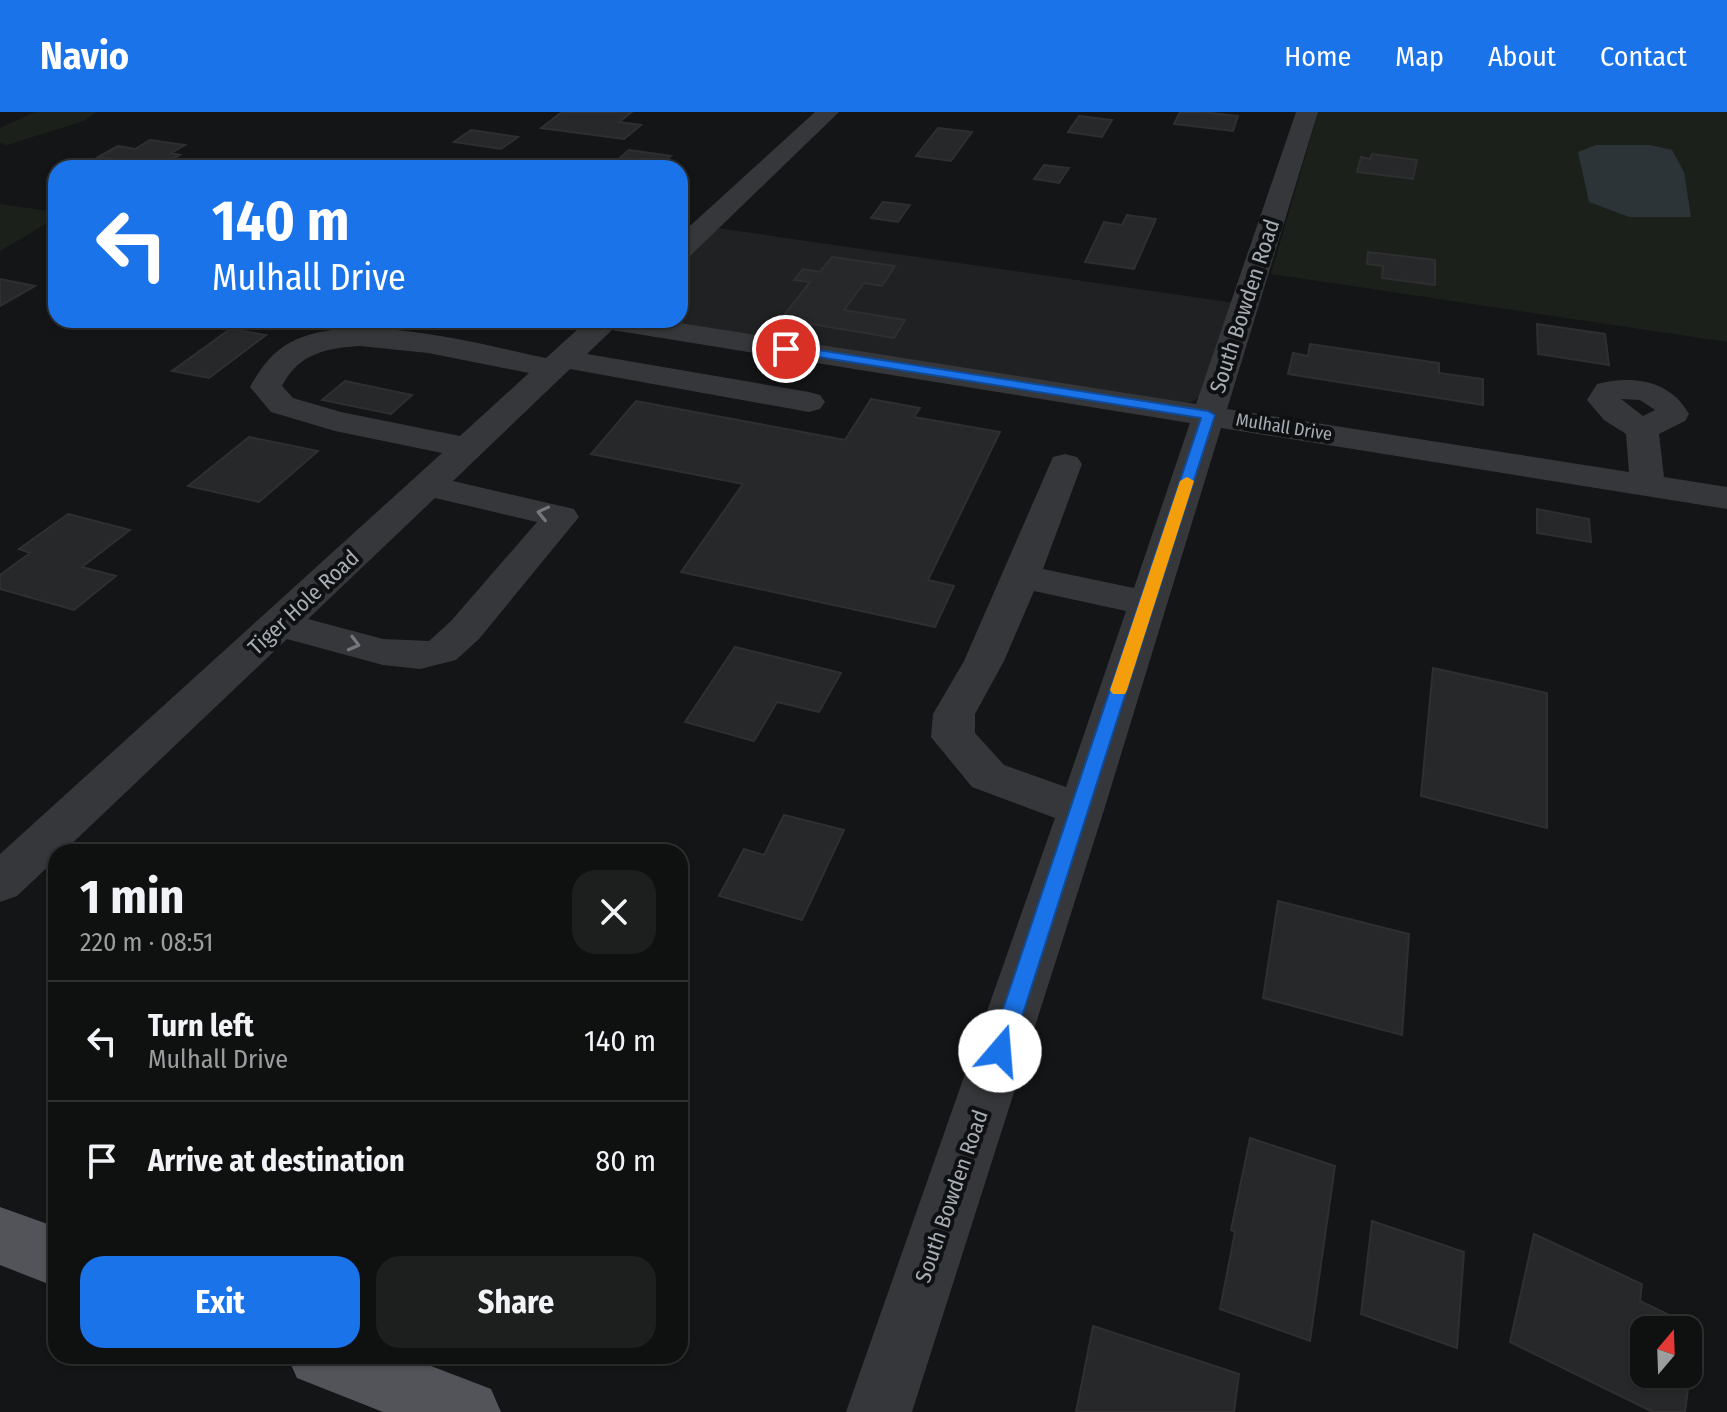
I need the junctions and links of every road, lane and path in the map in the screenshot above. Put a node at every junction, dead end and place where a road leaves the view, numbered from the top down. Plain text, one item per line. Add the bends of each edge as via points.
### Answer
1 (828, 112) edge
2 (1307, 112) edge
3 (688, 243) edge
4 (596, 328) edge
5 (656, 328) edge
6 (558, 364) junction
7 (809, 402) dead end
8 (1208, 415) junction
9 (1642, 430) dead end
10 (468, 448) junction
11 (1065, 464) dead end
12 (1647, 485) junction
13 (428, 486) junction
14 (1727, 498) edge
15 (1021, 576) junction
16 (1146, 603) junction
17 (279, 624) junction
18 (1081, 810) junction
19 (0, 883) edge
20 (0, 1236) edge
21 (48, 1254) edge
22 (340, 1364) edge
23 (468, 1412) edge
24 (879, 1412) edge

1 - 3 street
2 - 8 street, South Bowden Road
4 - 6 street, Tiger Hole Road
5 - 8 street, Mulhall Drive
6 - 7 street
6 - 10 street, Tiger Hole Road
6 - 10 street via 403,340 340,339 311,343 295,352 273,371 266,387 282,405
8 - 12 street, Mulhall Drive
8 - 16 street, South Bowden Road
9 - 12 street
10 - 13 street, Tiger Hole Road
11 - 15 street
12 - 14 street, Mulhall Drive
13 - 17 street, Tiger Hole Road
17 -> 13 street via 383,652 420,656 442,651 561,517
15 - 16 street
15 - 18 street via 954,714 953,737 988,776
16 - 18 street, South Bowden Road
17 - 19 street, Tiger Hole Road
18 - 24 street, South Bowden Road
20 - 21 main road
22 - 23 main road

